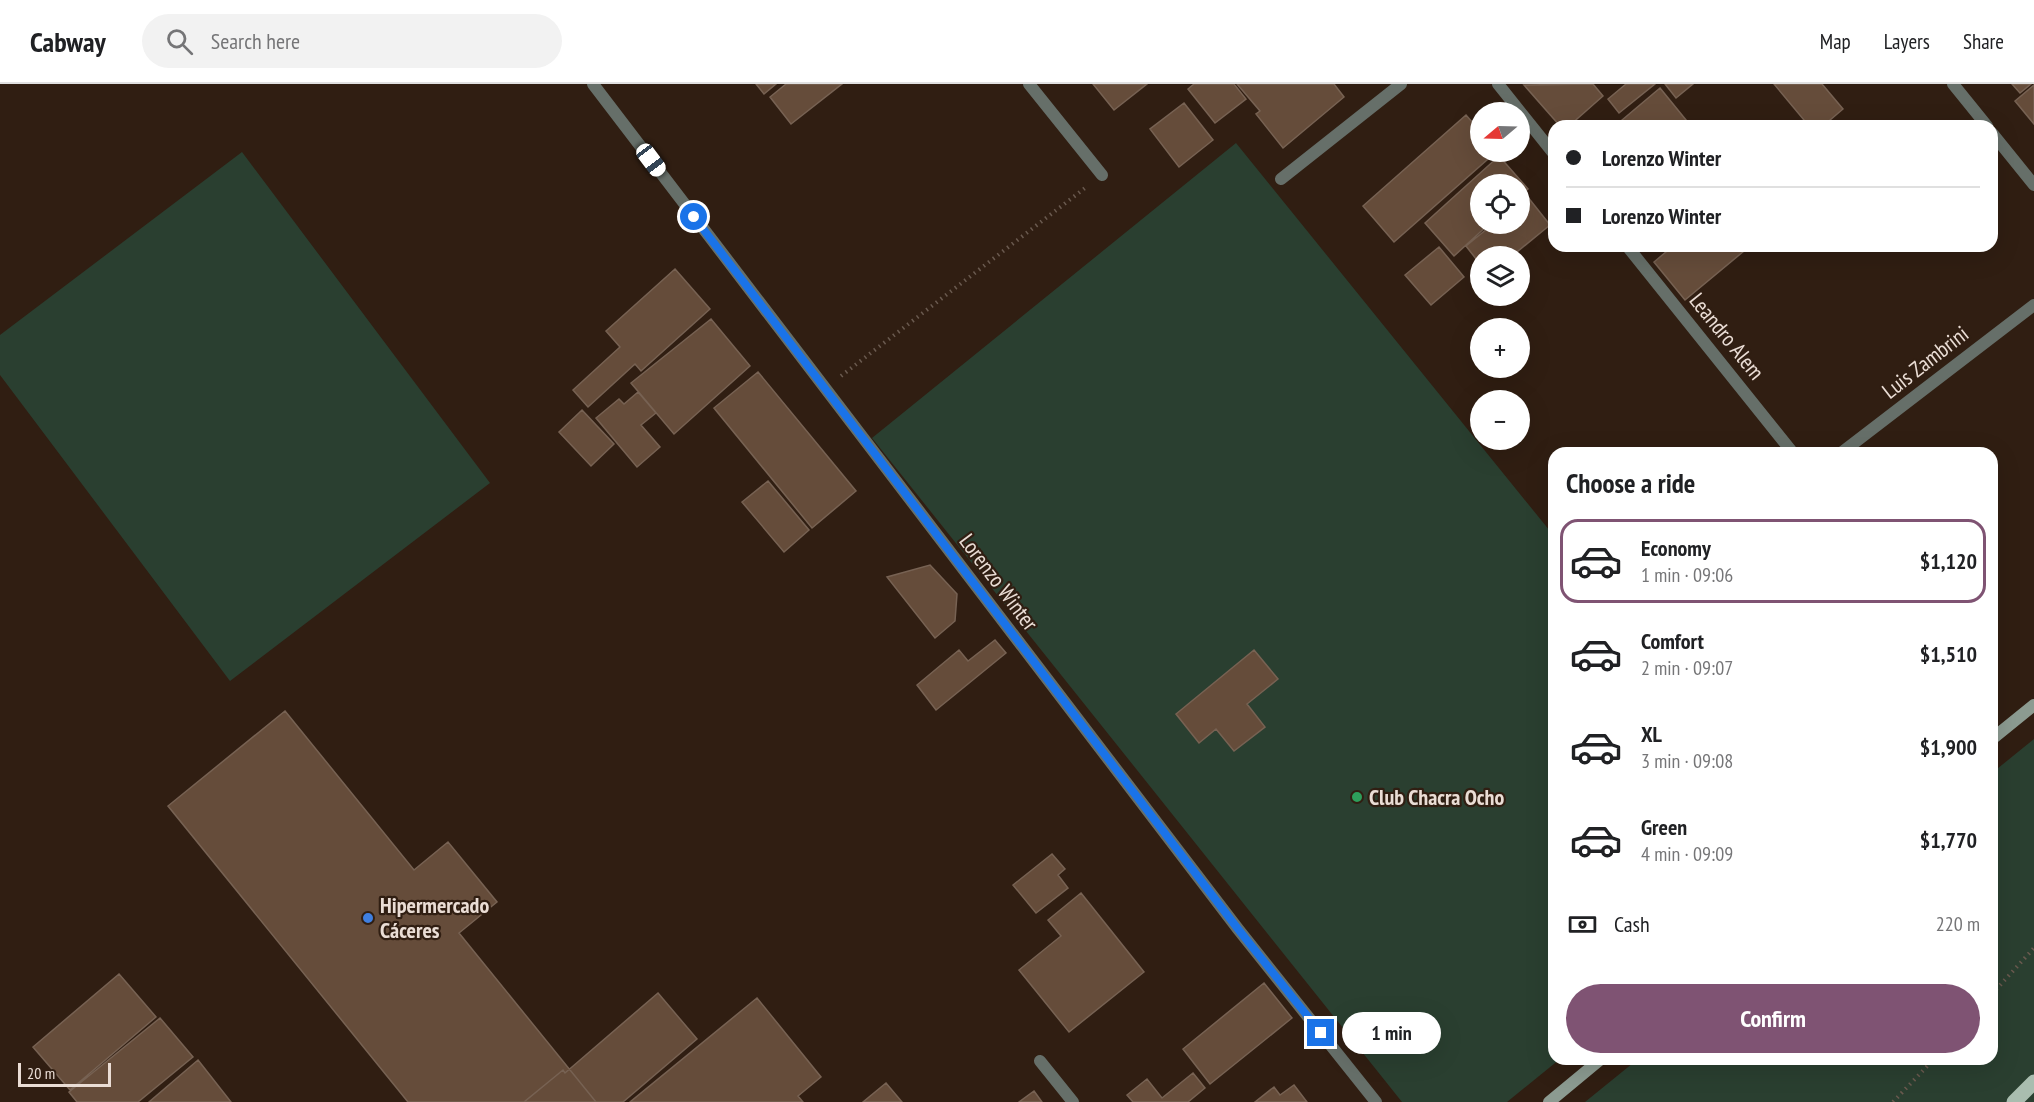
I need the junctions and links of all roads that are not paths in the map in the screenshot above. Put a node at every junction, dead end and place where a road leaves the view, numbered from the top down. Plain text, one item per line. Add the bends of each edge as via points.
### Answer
1 (593, 84) edge
2 (1029, 84) edge
3 (1401, 84) edge
4 (1498, 84) edge
5 (1953, 84) edge
6 (1982, 120) edge
7 (1998, 140) edge
8 (1548, 146) edge
9 (1102, 175) road end
10 (1281, 179) dead end
11 (2034, 184) edge
12 (1632, 252) edge
13 (2034, 305) edge
14 (1788, 447) edge
15 (1849, 447) edge
16 (2034, 705) edge
17 (1998, 734) edge
18 (1040, 1061) dead end
19 (1594, 1065) edge
20 (2034, 1082) edge
21 (1073, 1102) edge
22 (1376, 1102) edge
23 (1549, 1102) edge
24 (2014, 1102) edge

1 - 22 street, Lorenzo Winter via 1238,929
2 - 9 street
3 - 10 street
4 - 8 street
5 - 6 street
7 - 11 street
12 - 14 street, Leandro Alem
13 - 15 street, Luis Zambrini
16 - 17 main road
18 - 21 street
19 - 23 main road
20 - 24 main road

